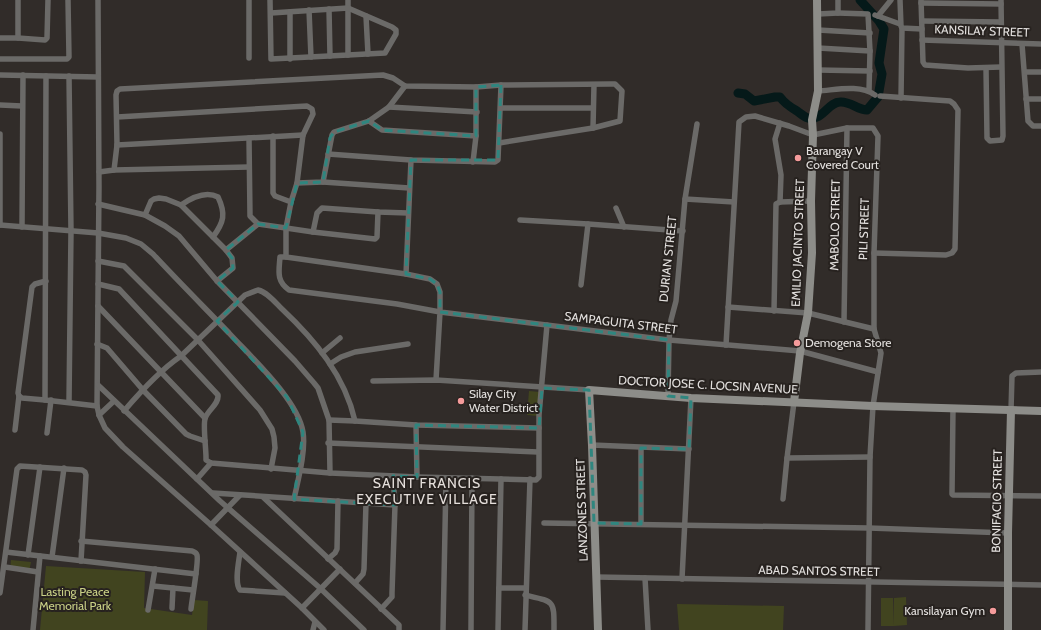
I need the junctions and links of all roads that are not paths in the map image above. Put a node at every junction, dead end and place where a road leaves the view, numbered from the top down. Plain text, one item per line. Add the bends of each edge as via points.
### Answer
1 (18, 0) edge
2 (48, 0) edge
3 (68, 0) edge
4 (98, 0) edge
5 (249, 0) edge
6 (270, 0) edge
7 (348, 0) edge
8 (817, 0) edge
9 (838, 0) edge
10 (891, 0) edge
11 (900, 0) edge
12 (921, 1) edge
13 (1000, 2) edge
14 (348, 8) junction
15 (329, 9) junction
16 (308, 10) junction
17 (290, 12) junction
18 (271, 13) junction
19 (838, 13) junction
20 (818, 14) junction
21 (366, 16) junction
22 (922, 21) junction
23 (1001, 22) junction
24 (901, 26) junction
25 (922, 29) junction
26 (818, 30) junction
27 (870, 33) junction
28 (0, 38) edge
29 (18, 38) junction
30 (922, 40) junction
31 (1001, 43) junction
32 (1022, 44) junction
33 (1041, 44) edge
34 (818, 48) junction
35 (870, 51) junction
36 (368, 54) junction
37 (348, 55) junction
38 (330, 56) junction
39 (249, 58) dead end
40 (290, 58) junction
41 (311, 58) junction
42 (0, 59) edge
43 (1002, 67) junction
44 (986, 68) junction
45 (818, 70) junction
46 (870, 71) junction
47 (1025, 72) junction
48 (1041, 72) edge
49 (0, 75) edge
50 (23, 75) junction
51 (46, 76) junction
52 (69, 76) junction
53 (98, 77) junction
54 (594, 84) junction
55 (501, 85) junction
56 (406, 86) junction
57 (476, 87) junction
58 (818, 91) junction
59 (869, 91) junction
60 (901, 98) junction
61 (1026, 99) junction
62 (1041, 99) edge
63 (0, 105) edge
64 (22, 106) junction
65 (389, 107) junction
66 (501, 108) junction
67 (593, 108) junction
68 (477, 112) junction
69 (117, 117) junction
70 (369, 121) junction
71 (780, 123) junction
72 (697, 124) dead end
73 (1041, 126) edge
74 (593, 128) junction
75 (847, 128) junction
76 (0, 134) edge
77 (303, 135) junction
78 (273, 136) junction
79 (476, 136) junction
80 (813, 136) junction
81 (249, 138) junction
82 (499, 143) junction
83 (117, 145) junction
84 (328, 154) junction
85 (411, 160) junction
86 (473, 162) junction
87 (249, 166) junction
88 (114, 170) junction
89 (99, 172) junction
90 (297, 182) junction
91 (323, 182) junction
92 (409, 188) junction
93 (685, 198) junction
94 (811, 201) junction
95 (291, 202) junction
96 (734, 202) junction
97 (780, 202) junction
98 (98, 204) junction
99 (181, 205) junction
100 (616, 208) dead end
101 (378, 212) junction
102 (408, 213) junction
103 (145, 215) junction
104 (520, 220) dead end
105 (258, 224) junction
106 (588, 224) junction
107 (0, 225) edge
108 (22, 227) junction
109 (624, 227) junction
110 (286, 228) junction
111 (46, 229) junction
112 (71, 231) junction
113 (682, 231) junction
114 (313, 232) junction
115 (98, 233) junction
116 (213, 237) junction
117 (226, 250) junction
118 (874, 253) junction
119 (286, 257) junction
120 (98, 261) junction
121 (406, 274) junction
122 (217, 281) junction
123 (46, 282) junction
124 (98, 284) junction
125 (581, 285) dead end
126 (238, 302) junction
127 (98, 306) junction
128 (728, 307) junction
129 (774, 311) junction
130 (440, 312) junction
131 (808, 313) junction
132 (217, 321) junction
133 (844, 322) junction
134 (547, 325) junction
135 (874, 329) junction
136 (340, 338) dead end
137 (198, 340) junction
138 (669, 340) junction
139 (97, 344) junction
140 (408, 344) dead end
141 (726, 345) junction
142 (800, 351) junction
143 (322, 353) junction
144 (181, 356) junction
145 (330, 364) junction
146 (161, 372) junction
147 (878, 372) junction
148 (1041, 372) edge
149 (436, 380) junction
150 (373, 381) dead end
151 (98, 385) junction
152 (542, 388) junction
153 (143, 390) junction
154 (588, 390) junction
155 (19, 396) junction
156 (668, 396) junction
157 (691, 398) junction
158 (48, 400) junction
159 (114, 401) junction
160 (69, 402) junction
161 (794, 402) junction
162 (97, 406) junction
163 (873, 406) junction
164 (953, 408) junction
165 (1011, 410) junction
166 (124, 411) junction
167 (1041, 411) edge
168 (99, 415) junction
169 (205, 418) junction
170 (328, 420) junction
171 (355, 421) junction
172 (416, 425) junction
173 (539, 428) junction
174 (14, 430) dead end
175 (47, 433) dead end
176 (205, 440) junction
177 (328, 443) junction
178 (592, 445) junction
179 (416, 448) junction
180 (641, 448) junction
181 (689, 449) junction
182 (538, 452) junction
183 (870, 457) junction
184 (787, 458) junction
185 (211, 463) junction
186 (40, 467) junction
187 (64, 468) junction
188 (271, 469) junction
189 (300, 470) junction
190 (330, 473) junction
191 (393, 476) junction
192 (417, 478) junction
193 (472, 478) junction
194 (197, 479) junction
195 (446, 479) junction
196 (501, 479) junction
197 (530, 479) junction
198 (213, 493) junction
199 (240, 495) junction
200 (1009, 495) junction
201 (1041, 496) edge
202 (263, 497) junction
203 (283, 498) junction
204 (294, 499) junction
205 (782, 499) dead end
206 (338, 502) junction
207 (366, 503) junction
208 (394, 505) junction
209 (228, 507) junction
210 (276, 509) junction
211 (544, 523) dead end
212 (594, 523) junction
213 (641, 524) junction
214 (211, 525) junction
215 (685, 525) junction
216 (869, 528) junction
217 (1008, 533) junction
218 (81, 541) junction
219 (6, 552) junction
220 (240, 552) junction
221 (28, 555) junction
222 (40, 556) junction
223 (52, 557) junction
224 (328, 559) junction
225 (81, 561) junction
226 (4, 567) junction
227 (155, 569) junction
228 (340, 569) junction
229 (38, 572) junction
230 (196, 574) junction
231 (596, 577) junction
232 (645, 578) junction
233 (682, 579) junction
234 (868, 582) junction
235 (355, 583) junction
236 (1009, 585) junction
237 (1041, 585) edge
238 (153, 586) junction
239 (173, 588) junction
240 (320, 588) junction
241 (499, 588) junction
242 (526, 588) junction
243 (193, 590) junction
244 (286, 593) junction
245 (0, 594) edge
246 (525, 595) junction
247 (172, 608) dead end
248 (302, 608) junction
249 (191, 609) dead end
250 (381, 609) junction
251 (148, 610) dead end
252 (315, 622) junction
253 (33, 630) edge
254 (313, 630) edge
255 (324, 630) edge
256 (364, 630) edge
257 (399, 630) edge
258 (443, 630) edge
259 (471, 630) edge
260 (498, 630) edge
261 (525, 630) edge
262 (554, 630) edge
263 (598, 630) edge
264 (648, 630) edge
265 (868, 630) edge
266 (1008, 630) edge

1 - 29 street
2 - 29 street via 47,38
3 - 42 street via 69,57
4 - 53 street
5 - 39 street
6 - 18 street
7 - 14 street
8 - 20 street, EMILIO JACINTO STREET
9 - 19 street
10 - 24 street via 876,16
11 - 24 street
12 - 13 street
12 - 22 street
13 - 23 street
14 - 15 street
14 - 21 street
14 - 37 street
15 - 16 street
15 - 38 street
16 - 17 street
16 - 41 street
17 - 18 street
17 - 40 street
18 - 40 street via 271,59
19 - 20 street
19 - 27 street via 868,14
20 - 26 street, EMILIO JACINTO STREET
21 - 36 street
21 - 36 street via 396,30 385,53
22 - 23 street
22 - 25 street
23 - 31 street
24 - 25 street
24 - 60 street
25 - 30 street
26 - 27 street
26 - 34 street, EMILIO JACINTO STREET
27 - 35 street
28 - 29 street
30 - 31 street, KANSILAY STREET
30 - 44 street via 925,65
31 - 32 street, KANSILAY STREET
31 - 43 street
32 - 33 street, KANSILAY STREET
32 - 47 street
34 - 35 street
34 - 45 street, EMILIO JACINTO STREET
35 - 46 street
36 - 37 street
37 - 38 street
38 - 41 street
40 - 41 street
43 - 44 street
43 - 44 street via 1003,136 1002,140 992,141 988,140 987,135
45 - 46 street
45 - 58 street, EMILIO JACINTO STREET
46 - 59 street
47 - 48 street
47 - 61 street
49 - 50 street
50 - 51 street
50 - 64 street
51 - 52 street
51 - 111 street
52 - 53 street
52 - 112 street
53 - 89 street
54 - 55 street
54 - 67 street
54 - 74 street via 615,84 622,91 620,121
55 - 57 street
55 - 66 street
56 - 57 street
56 - 65 street
56 - 69 street via 383,75 120,89 116,95
57 - 68 street
58 - 59 street
58 - 80 street, EMILIO JACINTO STREET via 812,117
59 - 60 street via 877,95
60 - 118 street via 950,101 958,110 955,248 952,253 946,255
61 - 62 street
61 - 73 street via 1028,121 1033,126
63 - 64 street
64 - 108 street
65 - 68 street
65 - 70 street
66 - 67 street
66 - 82 street
67 - 74 street
68 - 79 street
69 - 77 street via 307,106 312,109 313,114
69 - 83 street
70 - 79 street via 382,130
70 - 84 street via 334,132 330,138
71 - 80 street
71 - 96 street via 755,116 739,122
71 - 97 street via 775,139 781,175
72 - 93 street, DURIAN STREET
74 - 82 street
75 - 80 street
75 - 118 street, PILI STREET via 871,127 876,130 878,136
75 - 133 street, MABOLO STREET
76 - 107 street
77 - 78 street
77 - 90 street
78 - 81 street
78 - 95 street via 273,193
79 - 86 street
80 - 94 street, EMILIO JACINTO STREET
81 - 83 street
81 - 87 street
82 - 86 street via 498,160
83 - 88 street
84 - 85 street
84 - 91 street
85 - 86 street
85 - 92 street
87 - 88 street
87 - 105 street via 250,216
88 - 89 street
89 - 98 street
90 - 91 street
90 - 95 street
91 - 92 street
92 - 102 street
93 - 96 street
93 - 113 street, DURIAN STREET
94 - 97 street
94 - 131 street, EMILIO JACINTO STREET via 812,253
95 - 110 street
96 - 128 street
97 - 129 street via 775,208
98 - 103 street
98 - 115 street
99 - 103 street via 166,199 154,199
99 - 116 street
99 - 116 street via 194,196 218,197 224,214 221,225
100 - 109 street
101 - 102 street
101 - 114 street via 322,208 317,213
101 - 114 street via 377,237 373,239
102 - 121 street
103 - 122 street via 179,236
104 - 106 street
105 - 110 street
105 - 117 street
106 - 109 street
106 - 125 street
107 - 108 street
108 - 111 street
109 - 113 street
110 - 114 street
110 - 119 street
111 - 112 street
111 - 123 street
112 - 115 street
112 - 160 street
113 - 138 street, DURIAN STREET via 676,301
115 - 120 street
115 - 132 street via 126,238 141,244
116 - 117 street
117 - 122 street via 232,258 233,268
118 - 135 street, PILI STREET
119 - 121 street
119 - 130 street, SAMPAGUITA STREET via 280,257 279,279 289,290
120 - 124 street
120 - 137 street via 124,266
121 - 130 street via 430,279 437,284 440,292
122 - 126 street
123 - 155 street via 32,287
123 - 158 street
124 - 127 street
124 - 144 street via 119,288
126 - 132 street
126 - 143 street via 253,291 265,293 290,316
126 - 170 street via 318,388
127 - 139 street
127 - 146 street
128 - 129 street
128 - 141 street
129 - 131 street
130 - 134 street, SAMPAGUITA STREET
130 - 149 street
131 - 133 street
131 - 142 street, EMILIO JACINTO STREET
132 - 137 street
132 - 189 street via 266,373 293,408 303,432
133 - 135 street
134 - 138 street, SAMPAGUITA STREET
134 - 152 street
135 - 147 street, PILI STREET via 881,353
136 - 143 street
137 - 144 street
137 - 188 street via 260,410 272,429 275,448
138 - 141 street, SAMPAGUITA STREET
138 - 156 street, DURIAN STREET
139 - 151 street
139 - 153 street via 107,348
140 - 145 street via 355,352
141 - 142 street, SAMPAGUITA STREET
142 - 147 street, SAMPAGUITA STREET
142 - 161 street, EMILIO JACINTO STREET
143 - 145 street
144 - 146 street
144 - 169 street via 218,395 217,402
145 - 171 street via 349,398
146 - 153 street
146 - 169 street
147 - 163 street, PILI STREET
148 - 165 street, BONIFACIO STREET via 1014,374
149 - 150 street, DOCTOR JOSE C. LOCSIN AVENUE
149 - 152 street, DOCTOR JOSE C. LOCSIN AVENUE
151 - 159 street
151 - 162 street
152 - 154 street, DOCTOR JOSE C. LOCSIN AVENUE
152 - 173 street
153 - 166 street
153 - 176 street via 186,434
154 - 156 street, DOCTOR JOSE C. LOCSIN AVENUE
154 - 178 street, LANZONES STREET
155 - 158 street
155 - 174 street
156 - 157 street, DOCTOR JOSE C. LOCSIN AVENUE
157 - 161 street, DOCTOR JOSE C. LOCSIN AVENUE
157 - 181 street
158 - 160 street
158 - 175 street
159 - 166 street
159 - 168 street
160 - 162 street
161 - 163 street, DOCTOR JOSE C. LOCSIN AVENUE
161 - 184 street
162 - 168 street
163 - 164 street, DOCTOR JOSE C. LOCSIN AVENUE
163 - 183 street, PILI STREET
164 - 165 street, DOCTOR JOSE C. LOCSIN AVENUE
164 - 200 street via 952,494
165 - 167 street, DOCTOR JOSE C. LOCSIN AVENUE
165 - 200 street, BONIFACIO STREET
166 - 194 street
168 - 214 street via 105,428 123,447
169 - 176 street
170 - 171 street
170 - 177 street
171 - 172 street
172 - 173 street
172 - 179 street
173 - 182 street
176 - 185 street via 206,460
177 - 179 street
177 - 190 street
178 - 180 street
178 - 212 street, LANZONES STREET
179 - 182 street
179 - 192 street
180 - 181 street
180 - 213 street
181 - 215 street
182 - 197 street via 539,477 536,480
183 - 184 street
183 - 216 street, PILI STREET
184 - 205 street
185 - 188 street
185 - 194 street
186 - 187 street
186 - 219 street via 20,466 17,469
186 - 221 street
187 - 218 street via 82,470 86,475
187 - 223 street
188 - 189 street
189 - 190 street
189 - 204 street
190 - 191 street
191 - 192 street
191 - 208 street
192 - 195 street
193 - 195 street
193 - 196 street
193 - 259 street
194 - 198 street
195 - 258 street
196 - 197 street
196 - 241 street
197 - 242 street
198 - 199 street
198 - 209 street
199 - 202 street
199 - 209 street
200 - 201 street
200 - 217 street, BONIFACIO STREET
202 - 203 street
202 - 210 street
203 - 204 street
203 - 210 street
204 - 206 street
206 - 207 street
206 - 224 street via 337,549
207 - 208 street
207 - 235 street via 364,569
208 - 250 street via 392,597
209 - 214 street
209 - 240 street
210 - 224 street
211 - 212 street
212 - 213 street
212 - 231 street, LANZONES STREET
213 - 215 street
214 - 220 street
215 - 216 street
215 - 233 street
216 - 217 street
216 - 234 street, PILI STREET
217 - 236 street, BONIFACIO STREET
218 - 225 street
218 - 230 street via 192,551 197,556
219 - 221 street
219 - 226 street
220 - 244 street
220 - 244 street via 237,581 240,590
221 - 222 street
222 - 223 street
222 - 229 street
223 - 225 street
224 - 228 street
225 - 227 street
226 - 229 street
226 - 245 street
227 - 230 street
227 - 238 street
228 - 235 street
228 - 240 street
229 - 253 street
230 - 243 street
231 - 232 street, ABAD SANTOS STREET
231 - 263 street, LANZONES STREET
232 - 233 street, ABAD SANTOS STREET
232 - 264 street
233 - 234 street, ABAD SANTOS STREET
234 - 236 street, ABAD SANTOS STREET
234 - 265 street, PILI STREET
235 - 250 street
236 - 237 street, ABAD SANTOS STREET
236 - 266 street, BONIFACIO STREET
238 - 239 street
238 - 251 street
239 - 243 street
239 - 247 street
240 - 248 street
240 - 256 street
241 - 242 street
241 - 260 street
242 - 246 street
243 - 249 street
244 - 248 street
246 - 261 street
246 - 262 street via 547,600 553,605
248 - 252 street
250 - 257 street via 399,625
252 - 254 street
252 - 255 street

